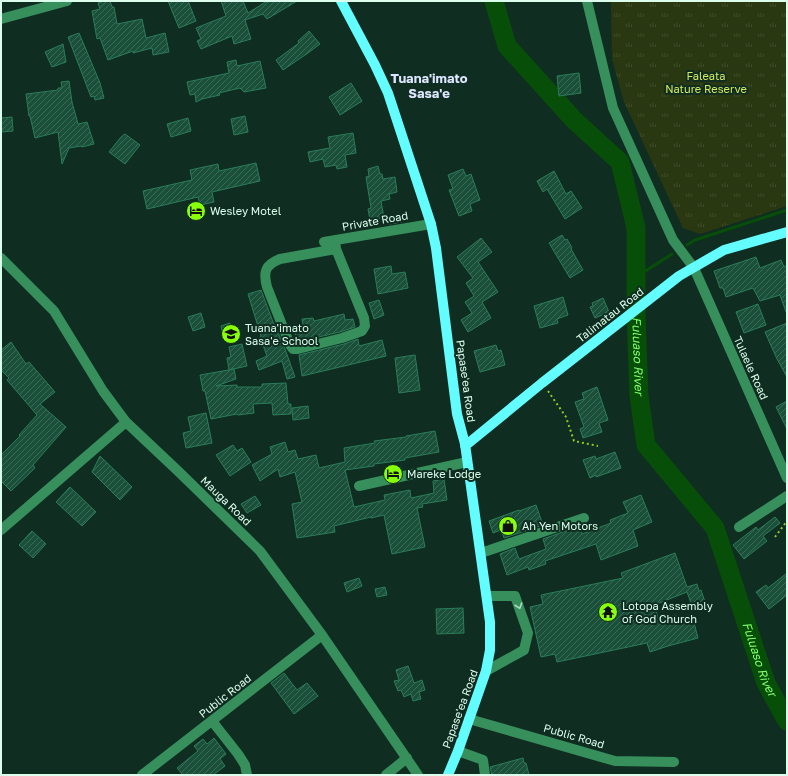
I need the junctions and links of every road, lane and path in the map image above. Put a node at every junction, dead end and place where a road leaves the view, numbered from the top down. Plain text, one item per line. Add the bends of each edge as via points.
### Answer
1 (67, 1) edge
2 (341, 1) edge
3 (587, 1) edge
4 (1, 19) edge
5 (431, 224) junction
6 (787, 232) edge
7 (324, 242) dead end
8 (335, 245) junction
9 (1, 258) edge
10 (694, 268) junction
11 (542, 383) junction
12 (126, 422) junction
13 (465, 446) junction
14 (598, 446) dead end
15 (467, 462) junction
16 (787, 478) edge
17 (359, 486) dead end
18 (787, 496) edge
19 (584, 518) dead end
20 (787, 521) edge
21 (739, 527) dead end
22 (1, 530) edge
23 (775, 537) dead end
24 (481, 553) junction
25 (487, 596) junction
26 (322, 635) junction
27 (486, 671) junction
28 (469, 719) junction
29 (212, 720) junction
30 (458, 751) junction
31 (407, 758) junction
32 (674, 762) dead end
33 (142, 775) edge
34 (247, 775) edge
35 (386, 775) edge
36 (418, 775) edge
37 (448, 775) edge
38 (485, 775) edge

1 - 4 street
2 - 5 main road, Papase'ea Road via 388,92
3 - 10 street, Tulaele Road via 613,108 673,240
5 - 8 street, Private Road
5 - 13 main road, Papase'ea Road via 457,414
6 - 10 main road, Talimatau Road via 724,250
7 - 8 street, Private Road
8 - 8 street via 365,326 362,331 342,338 293,349 267,287 267,267 280,259
9 - 12 street, Mauga Road via 54,311 103,392
10 - 11 main road, Talimatau Road via 679,276
10 - 16 street, Tulaele Road
11 - 13 main road, Talimatau Road
11 - 14 path via 566,417 574,441
12 - 22 street
12 - 26 street, Mauga Road via 260,551
13 - 15 main road, Papase'ea Road
15 - 17 street
15 - 24 main road, Papase'ea Road
18 - 21 street
19 - 24 street
20 - 23 path
24 - 25 main road, Papase'ea Road
25 - 27 main road, Papase'ea Road via 490,650
25 -> 27 street via 515,596 528,633 524,650
26 - 29 street, Public Road
26 - 31 street, Mauga Road
27 - 28 main road, Papase'ea Road
28 - 30 main road, Papase'ea Road
28 - 32 street, Public Road via 615,761
29 - 33 street, Public Road
29 - 34 street via 238,754 245,765
30 - 37 main road, Papase'ea Road
30 - 38 street via 483,760
31 - 35 street
31 - 36 street, Mauga Road

